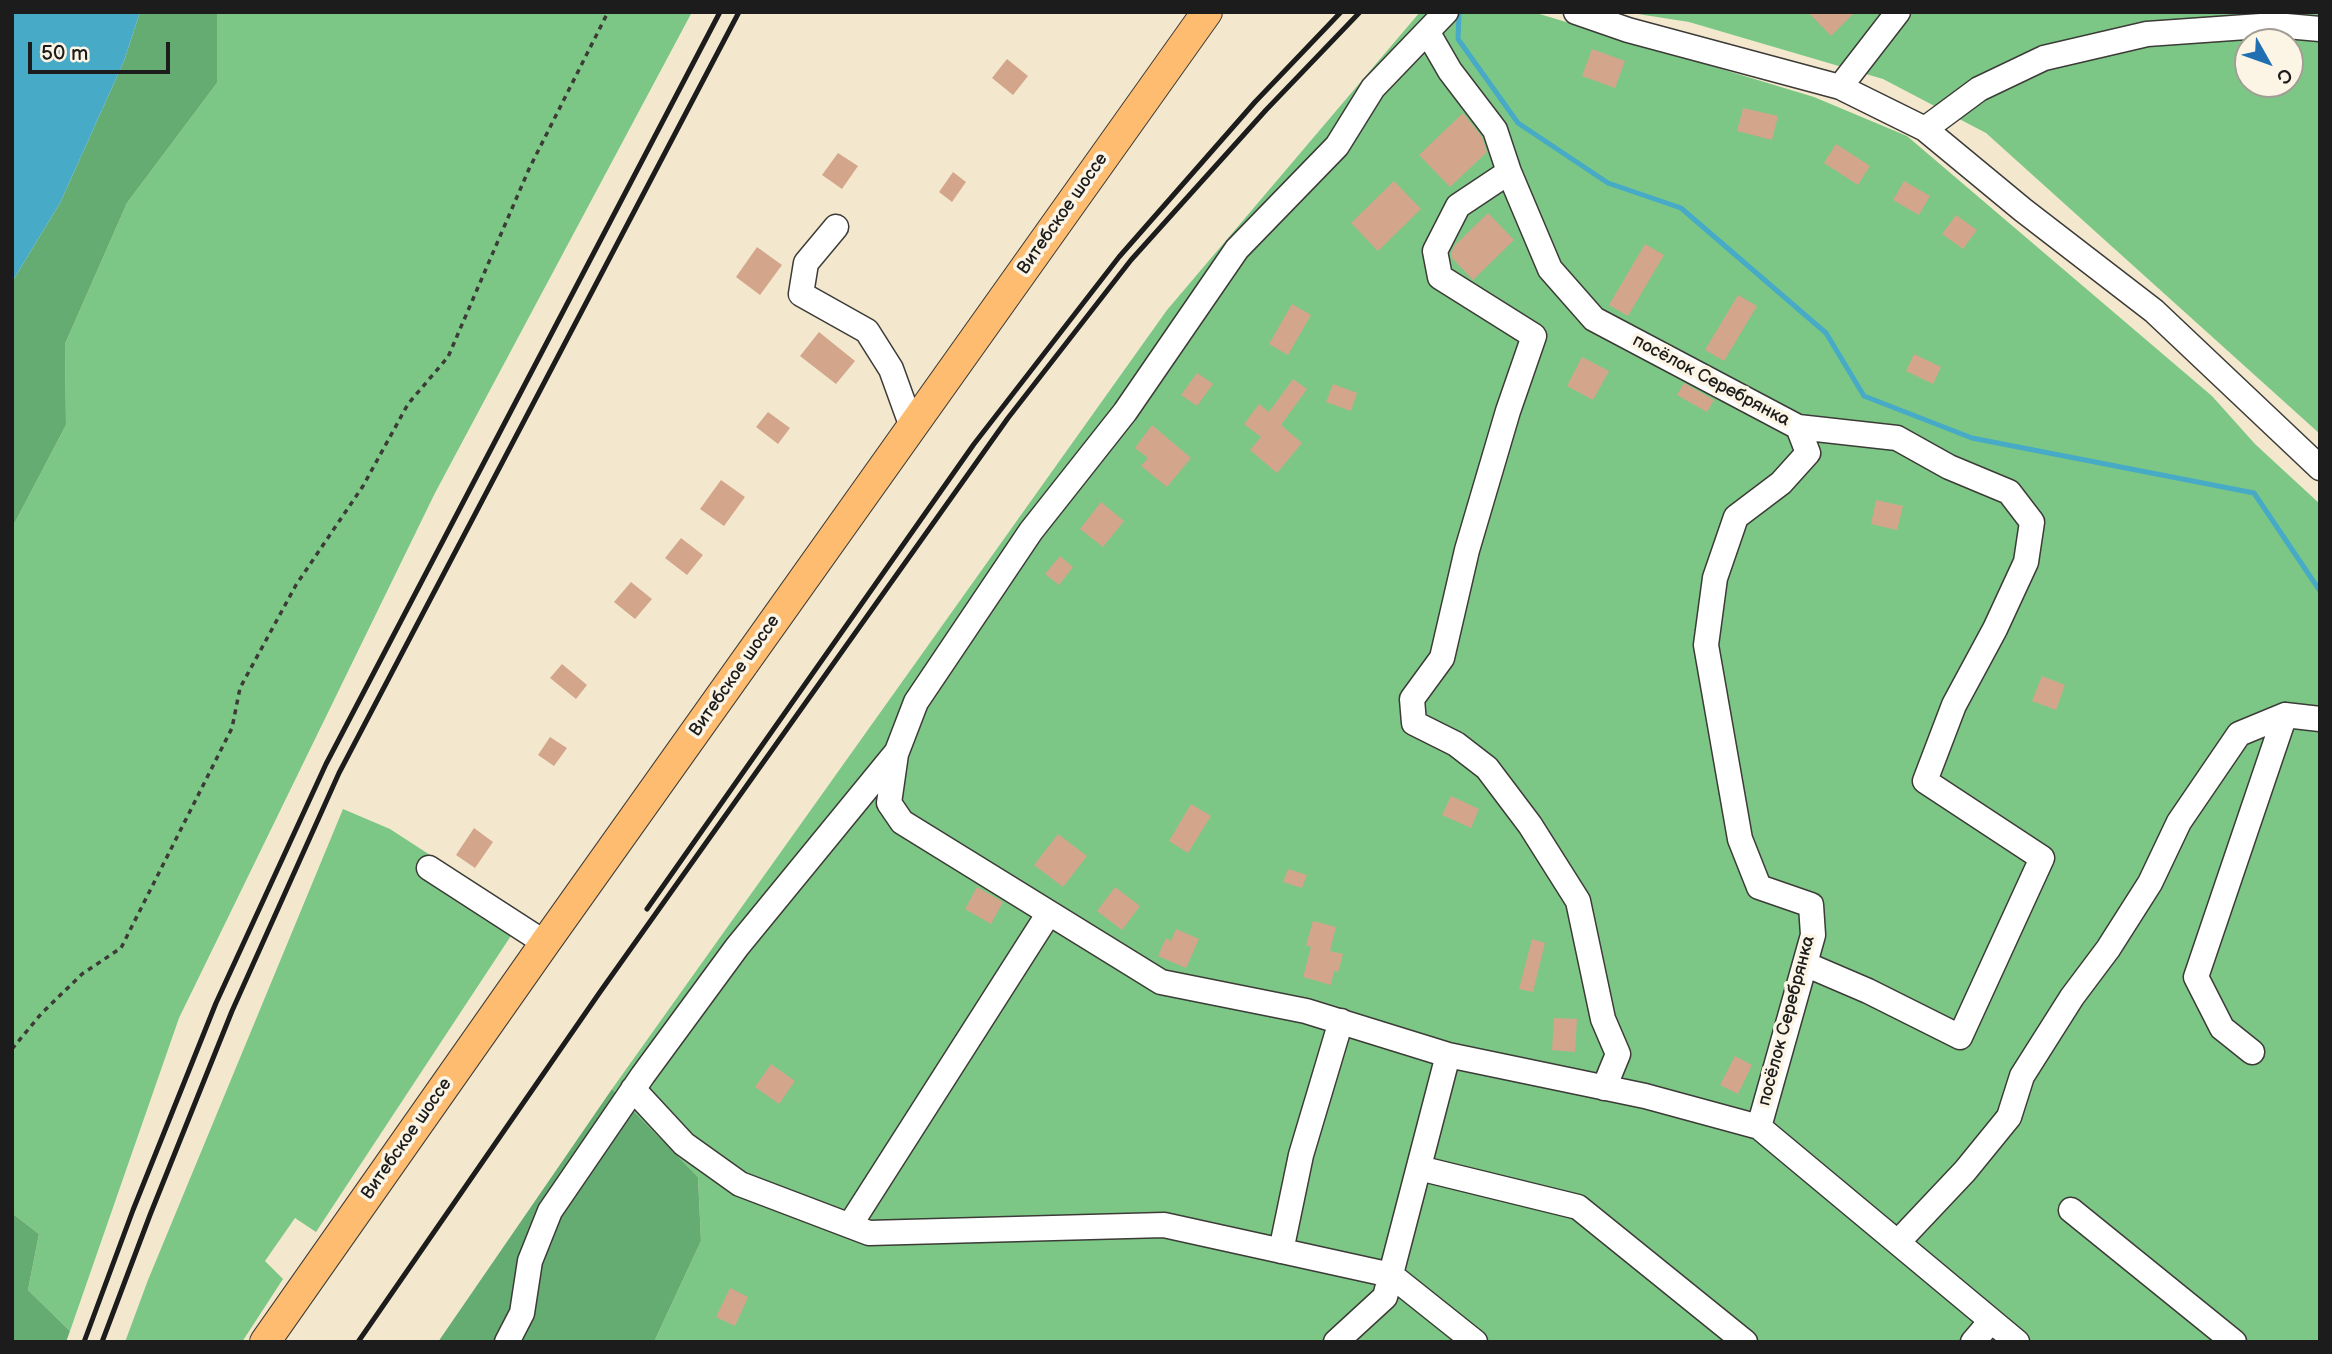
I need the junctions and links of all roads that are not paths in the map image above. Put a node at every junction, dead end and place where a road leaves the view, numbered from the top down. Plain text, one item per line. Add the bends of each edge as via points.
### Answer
1 (1207, 12) edge
2 (1446, 12) edge
3 (1576, 12) edge
4 (1898, 12) edge
5 (1637, 21) edge
6 (2320, 29) edge
7 (1429, 33) junction
8 (1840, 88) junction
9 (1926, 130) junction
10 (1509, 172) junction
11 (836, 227) dead end
12 (912, 427) junction
13 (1798, 428) junction
14 (2320, 468) edge
15 (2285, 715) junction
16 (2320, 719) edge
17 (896, 754) junction
18 (429, 868) dead end
19 (1049, 913) junction
20 (545, 943) junction
21 (1805, 964) junction
22 (1341, 1021) junction
23 (2252, 1052) dead end
24 (1448, 1055) junction
25 (1604, 1088) junction
26 (633, 1089) junction
27 (1759, 1127) junction
28 (1419, 1168) junction
29 (2071, 1210) dead end
30 (850, 1225) junction
31 (1898, 1242) junction
32 (1281, 1251) junction
33 (1391, 1275) junction
34 (1992, 1321) junction
35 (265, 1342) edge
36 (507, 1342) edge
37 (1336, 1342) edge
38 (1475, 1342) edge
39 (1745, 1342) edge
40 (1973, 1342) edge
41 (2017, 1342) edge
42 (2234, 1342) edge

1 - 12 main road, Витебское шоссе
2 - 7 lane
3 - 5 lane
4 - 8 lane
5 - 8 lane
6 - 9 lane via 2275,25 2147,34 2044,58 1979,89
7 - 10 lane, посёлок Серебрянка via 1495,130
7 - 17 lane via 1373,88 1338,146 1237,248 1125,412 1031,531 916,702
8 - 9 lane
9 - 14 lane via 2154,311
10 - 13 lane, посёлок Серебрянка via 1550,269 1594,319
10 - 25 lane via 1458,206 1435,251 1440,277 1534,336 1467,550 1442,658 1412,699 1414,723 1456,744 1487,768 1578,901 1604,1019 1618,1054
11 - 12 lane via 806,263 801,295 867,331 891,369
12 - 20 main road, Витебское шоссе
13 - 21 lane, посёлок Серебрянка via 1808,453 1781,483 1735,517 1715,578 1706,645 1740,839 1759,887 1811,905 1813,935
13 - 21 lane via 1897,439 2009,492 2032,522 2026,562 1954,705 1925,781 2042,858 1960,1037
15 - 16 lane
15 - 23 lane via 2196,976 2222,1028
15 - 31 lane via 2239,734 2179,822 2150,883 2022,1076 2009,1117
17 - 19 lane via 889,803 902,822
17 - 26 lane via 737,947
18 - 20 lane
19 - 22 lane via 1161,982
19 - 30 lane
20 - 35 main road, Витебское шоссе
21 - 27 lane, посёлок Серебрянка
22 - 24 lane
22 - 32 lane via 1301,1155
24 - 25 lane
24 - 28 lane
25 - 27 lane
26 - 30 lane via 684,1144 740,1184
26 - 36 lane via 550,1211 530,1261 522,1313
27 - 31 lane
28 - 33 lane
28 - 39 lane via 1578,1207
29 - 42 lane
30 - 32 lane via 869,1233 1164,1224
31 - 34 lane
32 - 33 lane
33 - 37 lane via 1385,1297
33 - 38 lane
34 - 40 lane
34 - 41 lane

